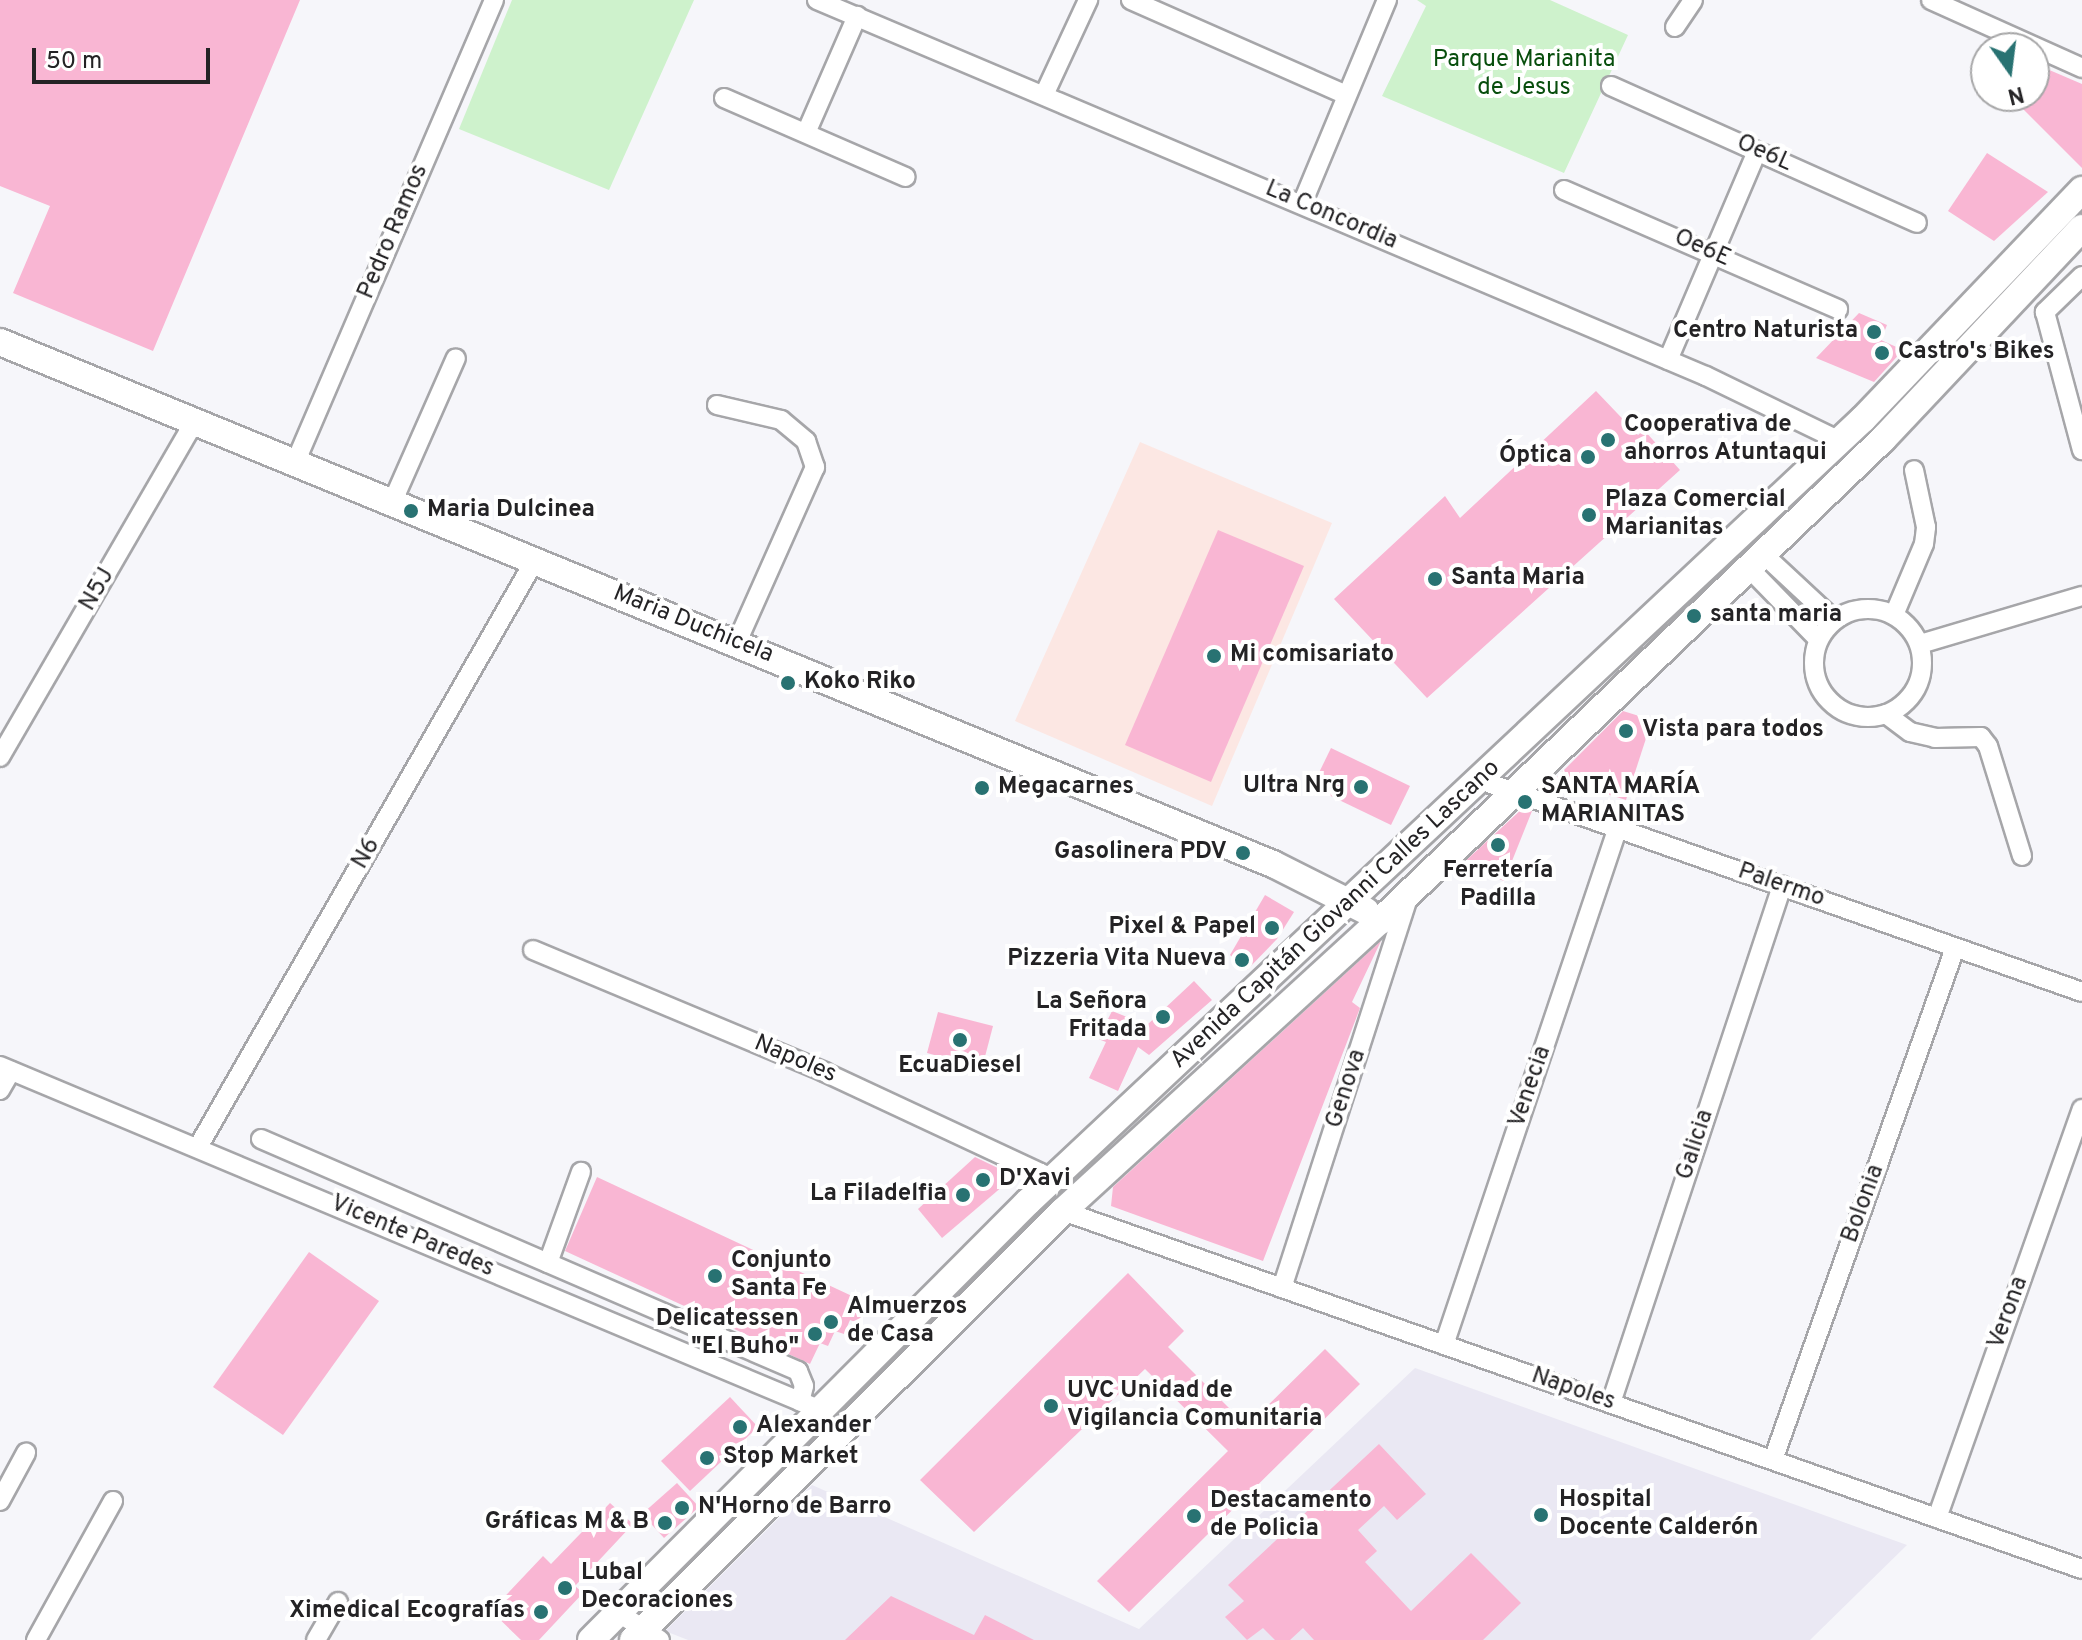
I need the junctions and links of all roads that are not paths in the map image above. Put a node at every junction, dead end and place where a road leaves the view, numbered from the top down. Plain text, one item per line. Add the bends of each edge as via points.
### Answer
1 (494, 0) edge
2 (1088, 0) edge
3 (1131, 0) edge
4 (1387, 0) edge
5 (1693, 0) edge
6 (1931, 0) edge
7 (825, 1) edge
8 (857, 16) junction
9 (1675, 27) dead end
10 (2082, 68) edge
11 (1611, 86) dead end
12 (1344, 94) junction
13 (1044, 95) junction
14 (724, 98) dead end
15 (806, 133) junction
16 (1757, 151) junction
17 (906, 177) dead end
18 (1564, 190) dead end
19 (2082, 190) edge
20 (1302, 204) junction
21 (1917, 223) dead end
22 (2082, 228) edge
23 (1713, 254) junction
24 (2082, 276) edge
25 (1838, 309) dead end
26 (0, 342) edge
27 (456, 358) dead end
28 (1668, 360) junction
29 (717, 405) dead end
30 (194, 422) junction
31 (1840, 441) junction
32 (2082, 450) edge
33 (295, 463) junction
34 (1914, 470) dead end
35 (392, 503) junction
36 (1754, 559) junction
37 (535, 560) junction
38 (2082, 596) edge
39 (1894, 615) junction
40 (1834, 620) junction
41 (1818, 639) junction
42 (737, 642) junction
43 (1920, 644) junction
44 (1886, 714) junction
45 (0, 757) edge
46 (1480, 780) junction
47 (1511, 791) junction
48 (1617, 830) junction
49 (2022, 856) dead end
50 (1782, 886) junction
51 (1411, 890) junction
52 (1353, 902) junction
53 (1380, 921) junction
54 (1955, 948) junction
55 (533, 950) dead end
56 (2082, 992) edge
57 (6, 1068) edge
58 (0, 1090) edge
59 (2082, 1109) edge
60 (261, 1139) dead end
61 (198, 1147) junction
62 (581, 1172) dead end
63 (1053, 1179) junction
64 (1063, 1211) junction
65 (548, 1263) junction
66 (1282, 1288) junction
67 (1444, 1345) junction
68 (1611, 1403) junction
69 (812, 1407) junction
70 (26, 1453) dead end
71 (1773, 1460) junction
72 (0, 1501) edge
73 (113, 1501) dead end
74 (1937, 1518) junction
75 (2082, 1569) edge
76 (338, 1602) dead end
77 (619, 1613) junction
78 (645, 1637) edge
79 (36, 1640) edge
80 (316, 1640) edge
81 (591, 1640) edge

1 - 33 street, Pedro Ramos
2 - 13 street
3 - 12 street
4 - 12 street
5 - 9 street
6 - 10 street
7 - 8 street, La Concordia
8 - 13 street, La Concordia
8 - 15 street
11 - 16 street, Oe6L
12 - 20 street
13 - 20 street, La Concordia
14 - 15 street
15 - 17 street
16 - 21 street, Oe6L
16 - 23 street
18 - 23 street, Oe6E
19 - 31 main road, Avenida Capitán Giovanni Calles Lascano
20 - 28 street, La Concordia
22 - 36 main road, Avenida Capitán Giovanni Calles Lascano via 1883,439
23 - 25 street, Oe6E
23 - 28 street
24 - 32 street via 2045,312
26 - 30 main road, Maria Duchicela
27 - 35 street
28 - 31 street, La Concordia
29 - 42 street via 781,420 806,441 815,467
30 - 33 main road, Maria Duchicela
30 - 45 street, N5J
31 - 46 main road, Avenida Capitán Giovanni Calles Lascano
33 - 35 main road, Maria Duchicela
34 - 39 street via 1926,527 1924,544
35 - 37 main road, Maria Duchicela
36 - 40 street
36 - 41 street
36 - 47 main road, Avenida Capitán Giovanni Calles Lascano
37 - 42 main road, Maria Duchicela
37 - 61 street, N6
38 - 43 street
39 - 40 street via 1853,610
39 - 43 street
40 - 41 street
41 - 44 street via 1815,675 1822,692 1850,714
42 - 52 main road, Maria Duchicela
43 - 44 street via 1921,678 1913,694
44 - 49 street via 1910,732 1935,738 1981,737
46 - 47 street, Palermo
46 - 52 main road, Avenida Capitán Giovanni Calles Lascano
47 - 48 street, Palermo
47 - 51 main road, Avenida Capitán Giovanni Calles Lascano
48 - 50 street, Palermo
48 - 67 street, Venecia
50 - 54 street, Palermo
50 - 68 street, Galicia
51 - 53 main road, Avenida Capitán Giovanni Calles Lascano
51 - 66 street, Genova
52 - 53 main road, Maria Duchicela
52 - 63 main road, Avenida Capitán Giovanni Calles Lascano
53 - 64 main road, Avenida Capitán Giovanni Calles Lascano
54 - 56 street, Palermo
54 - 71 street, Bolonia
55 - 63 street, Napoles via 824,1072
57 - 58 street
57 - 61 street, Vicente Paredes
59 - 74 street, Verona
60 - 65 street
61 - 69 street, Vicente Paredes
62 - 65 street
63 - 69 main road, Avenida Capitán Giovanni Calles Lascano
64 - 66 street, Napoles
64 - 78 main road, Avenida Capitán Giovanni Calles Lascano
65 - 69 street via 798,1371
66 - 67 street, Napoles
67 - 68 street, Napoles
68 - 71 street, Napoles
69 - 77 main road, Avenida Capitán Giovanni Calles Lascano
70 - 72 street
71 - 74 street, Napoles
73 - 79 street
74 - 75 street, Napoles
76 - 80 street
77 - 78 street
77 - 81 main road, Avenida Capitán Giovanni Calles Lascano

